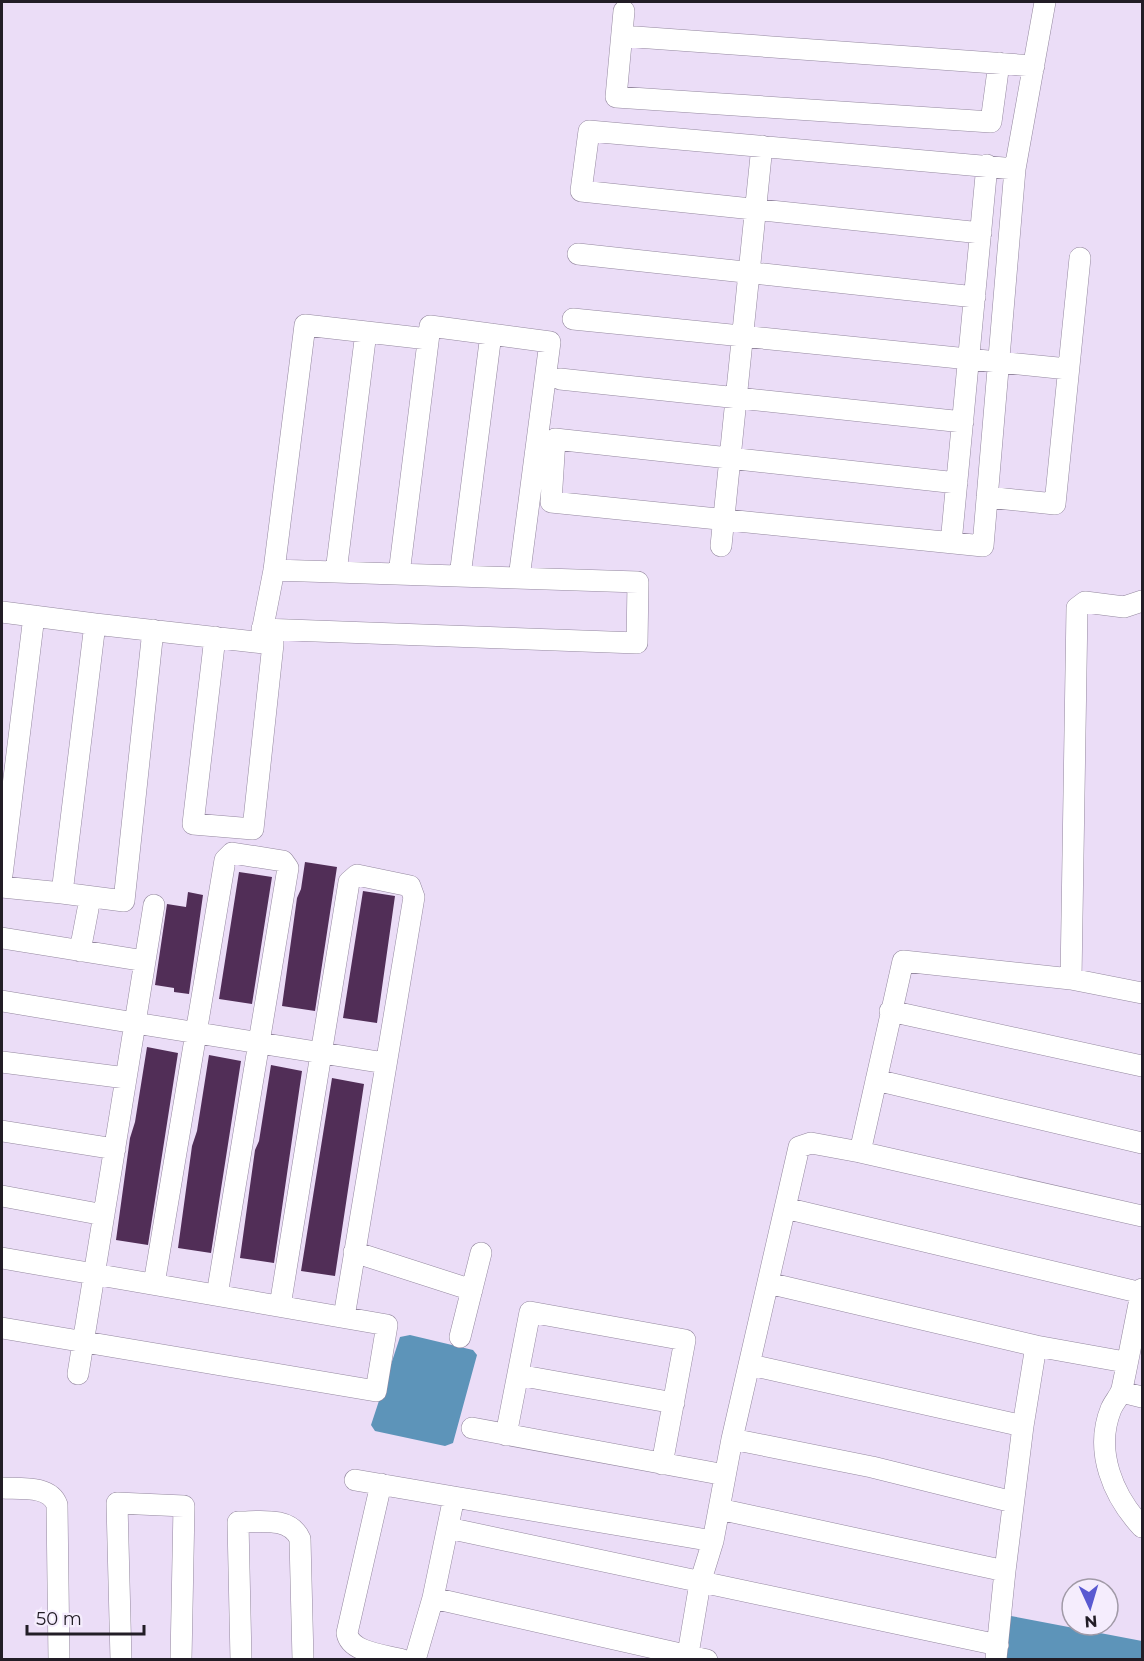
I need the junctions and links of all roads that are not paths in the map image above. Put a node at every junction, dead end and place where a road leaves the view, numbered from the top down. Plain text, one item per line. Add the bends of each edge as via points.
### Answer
1 (1045, 2) edge
2 (624, 11) dead end
3 (622, 36) junction
4 (999, 63) junction
5 (1034, 66) junction
6 (762, 146) junction
7 (987, 165) junction
8 (1015, 169) junction
9 (756, 209) junction
10 (981, 233) junction
11 (578, 254) dead end
12 (1080, 258) dead end
13 (749, 273) junction
14 (975, 297) junction
15 (573, 319) dead end
16 (366, 332) junction
17 (491, 334) junction
18 (742, 336) junction
19 (428, 339) junction
20 (969, 360) junction
21 (998, 362) junction
22 (1068, 369) junction
23 (560, 380) dead end
24 (736, 398) junction
25 (963, 422) junction
26 (730, 458) junction
27 (957, 483) junction
28 (987, 497) junction
29 (723, 520) junction
30 (951, 543) junction
31 (721, 546) dead end
32 (274, 570) junction
33 (336, 572) junction
34 (399, 574) junction
35 (460, 576) junction
36 (519, 578) junction
37 (1143, 601) edge
38 (2, 612) edge
39 (34, 616) junction
40 (95, 624) junction
41 (153, 630) junction
42 (261, 635) junction
43 (215, 637) junction
44 (9, 761) edge
45 (2, 875) edge
46 (2, 887) edge
47 (62, 893) junction
48 (154, 905) dead end
49 (88, 909) dead end
50 (2, 938) edge
51 (80, 951) junction
52 (145, 961) junction
53 (1071, 979) junction
54 (1143, 993) edge
55 (2, 1001) edge
56 (890, 1011) junction
57 (135, 1023) junction
58 (195, 1032) junction
59 (259, 1043) junction
60 (322, 1053) junction
61 (2, 1062) edge
62 (385, 1063) junction
63 (1143, 1066) edge
64 (126, 1078) junction
65 (876, 1080) junction
66 (2, 1131) edge
67 (1143, 1143) edge
68 (115, 1149) junction
69 (860, 1152) junction
70 (2, 1196) edge
71 (785, 1208) junction
72 (104, 1215) junction
73 (1143, 1216) edge
74 (354, 1252) junction
75 (481, 1253) dead end
76 (2, 1258) edge
77 (94, 1274) junction
78 (768, 1283) junction
79 (154, 1284) junction
80 (472, 1290) junction
81 (1142, 1291) edge
82 (217, 1295) junction
83 (280, 1306) junction
84 (345, 1317) junction
85 (2, 1328) edge
86 (460, 1337) dead end
87 (83, 1341) junction
88 (1036, 1346) junction
89 (1125, 1362) junction
90 (751, 1365) junction
91 (78, 1374) dead end
92 (518, 1374) junction
93 (1122, 1392) junction
94 (1143, 1396) edge
95 (674, 1403) junction
96 (1023, 1426) junction
97 (472, 1428) dead end
98 (506, 1435) junction
99 (732, 1439) junction
100 (662, 1464) junction
101 (725, 1475) junction
102 (355, 1480) dead end
103 (381, 1484) junction
104 (2, 1488) edge
105 (454, 1497) junction
106 (1013, 1502) junction
107 (719, 1509) junction
108 (1143, 1527) edge
109 (448, 1528) junction
110 (712, 1541) junction
111 (1005, 1571) junction
112 (700, 1583) junction
113 (433, 1598) junction
114 (997, 1652) edge
115 (694, 1658) edge
116 (59, 1659) edge
117 (121, 1659) edge
118 (181, 1659) edge
119 (241, 1659) edge
120 (303, 1659) edge
121 (403, 1659) edge
122 (415, 1659) edge

1 - 5 street
2 - 3 street
3 - 4 street
3 - 4 street via 616,97 628,98 991,122
4 - 5 street
5 - 8 street
6 - 7 street
6 - 9 street
6 - 9 street via 589,131 581,191
7 - 8 street
7 - 10 street
8 - 21 street
9 - 10 street
9 - 13 street
10 - 14 street
11 - 13 street
12 - 22 street
13 - 14 street
13 - 18 street
14 - 20 street
15 - 18 street
16 - 19 street
16 - 32 street via 305,326
16 - 33 street
17 - 19 street via 430,326
17 - 35 street
17 - 36 street via 550,342
18 - 20 street
18 - 24 street
19 - 34 street
20 - 21 street
20 - 25 street
21 - 22 street
21 - 28 street
22 - 28 street via 1055,504
23 - 24 street
24 - 25 street
24 - 26 street
25 - 27 street
26 - 27 street
26 - 29 street
26 - 29 street via 555,439 550,502
27 - 30 street
28 - 30 street via 983,546
29 - 30 street
29 - 31 street
32 - 33 street
32 - 42 street
33 - 34 street
34 - 35 street
35 - 36 street
36 - 42 street via 638,582 637,644
37 - 53 street via 1124,607 1085,602 1077,608
38 - 39 street
39 - 40 street
39 - 44 street
40 - 41 street
40 - 47 street
41 - 43 street
41 - 47 street via 124,901
42 - 43 street
42 - 43 street via 273,644 253,829 193,824
44 - 45 street
46 - 47 street
48 - 52 street
49 - 51 street
50 - 51 street
51 - 52 street
52 - 57 street
53 - 54 street
53 - 56 street via 903,961
55 - 57 street
56 - 63 street
56 - 65 street
57 - 58 street
57 - 64 street
58 - 59 street
58 - 59 street via 225,860 232,853 283,861 288,868
58 - 79 street
59 - 60 street
59 - 82 street
60 - 62 street
60 - 62 street via 349,882 357,875 410,886 414,897
60 - 83 street
61 - 64 street
62 - 74 street
64 - 68 street
65 - 67 street
65 - 69 street
66 - 68 street
68 - 72 street
69 - 71 street via 811,1143 802,1145 797,1152
69 - 73 street
70 - 72 street
71 - 78 street
71 - 81 street
72 - 77 street
74 - 80 street
74 - 84 street
75 - 80 street
76 - 77 street
77 - 79 street
77 - 87 street
78 - 88 street
78 - 90 street
79 - 82 street
80 - 86 street
81 - 89 street
82 - 83 street
83 - 84 street
84 - 87 street via 387,1324 376,1391
85 - 87 street
87 - 91 street
88 - 89 street
88 - 96 street
89 - 93 street
90 - 96 street
90 - 99 street
92 - 95 street
92 - 95 street via 530,1312 686,1340
92 - 98 street
93 - 94 street
93 - 108 street via 1111,1408 1106,1432 1107,1458 1112,1483 1124,1508
95 - 100 street
96 - 106 street
97 - 98 street
98 - 100 street
99 - 101 street
99 - 106 street via 873,1467
100 - 101 street
101 - 107 street
102 - 103 street
103 - 105 street
103 - 121 street via 346,1633 355,1647
104 - 116 street via 48,1492 57,1504
105 - 109 street
105 - 110 street
106 - 111 street
107 - 110 street
107 - 111 street
109 - 112 street
109 - 113 street
110 - 112 street
111 - 114 street
112 - 114 street
112 - 115 street
113 - 115 street
113 - 122 street
117 - 118 street via 117,1503 184,1506
119 - 120 street via 238,1522 288,1524 297,1532

